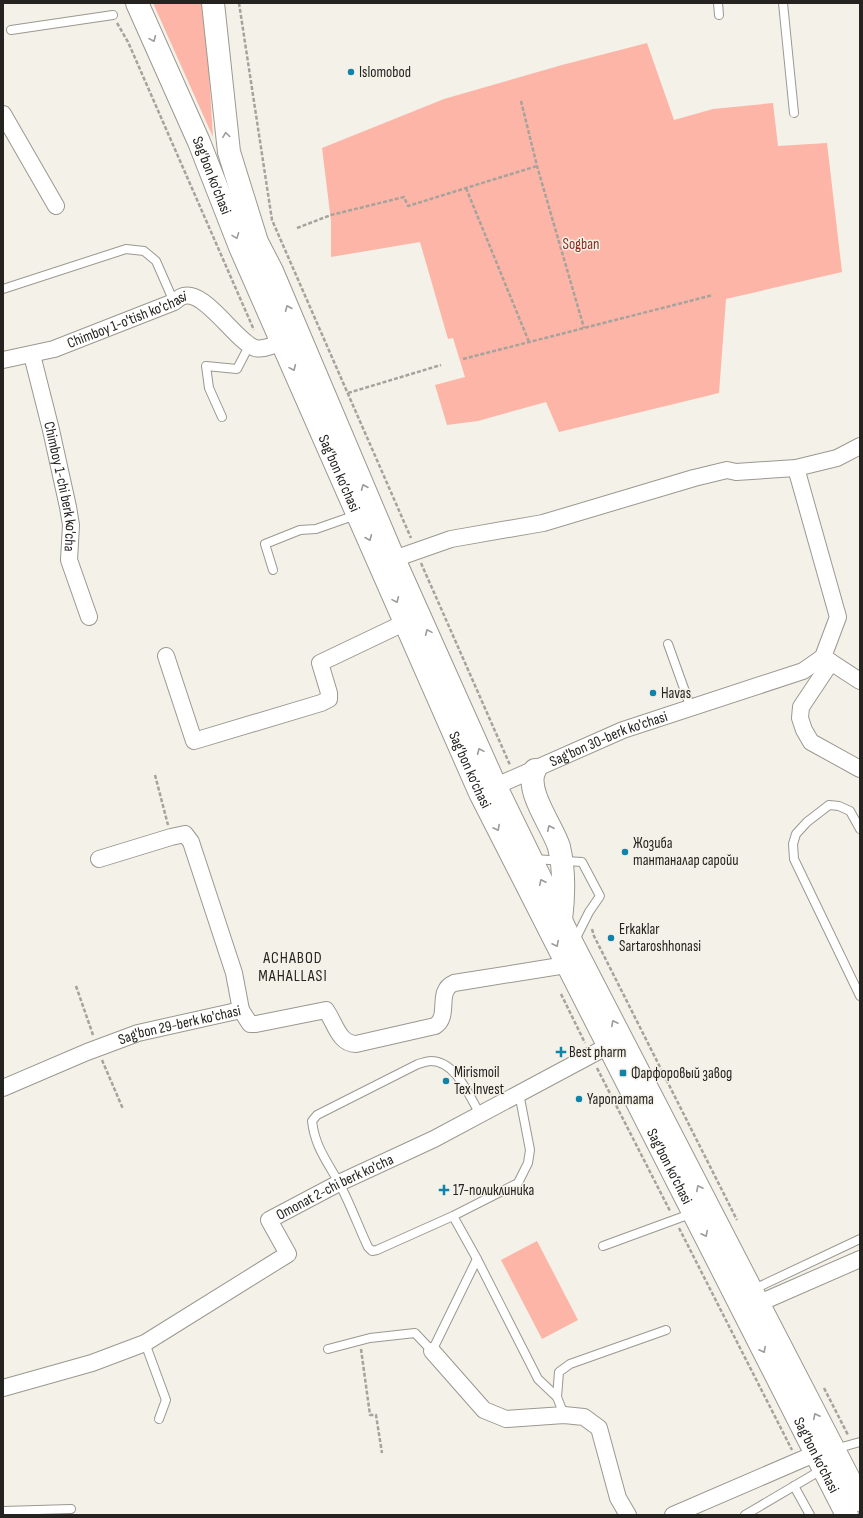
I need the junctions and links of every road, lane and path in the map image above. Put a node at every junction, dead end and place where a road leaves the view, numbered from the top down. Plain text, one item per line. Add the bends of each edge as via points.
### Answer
1 (137, 3) edge
2 (212, 3) edge
3 (239, 3) edge
4 (718, 3) edge
5 (783, 3) edge
6 (113, 15) joint
7 (719, 15) dead end
8 (11, 30) dead end
9 (521, 101) dead end
10 (794, 113) dead end
11 (3, 114) edge
12 (538, 166) junction
13 (466, 188) junction
14 (56, 206) dead end
15 (297, 228) dead end
16 (3, 289) edge
17 (713, 295) dead end
18 (174, 302) junction
19 (584, 328) junction
20 (273, 342) junction
21 (529, 342) junction
22 (32, 355) junction
23 (463, 359) dead end
24 (3, 360) edge
25 (442, 365) dead end
26 (348, 393) junction
27 (222, 417) dead end
28 (860, 446) edge
29 (796, 468) junction
30 (358, 514) junction
31 (416, 550) junction
32 (394, 559) junction
33 (273, 570) dead end
34 (89, 616) dead end
35 (406, 622) junction
36 (668, 644) dead end
37 (166, 656) dead end
38 (827, 659) junction
39 (860, 681) edge
40 (691, 708) junction
41 (860, 769) edge
42 (155, 775) dead end
43 (506, 782) junction
44 (860, 830) edge
45 (171, 837) junction
46 (530, 859) junction
47 (100, 860) dead end
48 (561, 860) junction
49 (589, 912) junction
50 (561, 920) junction
51 (573, 944) junction
52 (566, 965) junction
53 (860, 996) edge
54 (241, 1010) junction
55 (608, 1046) junction
56 (3, 1088) edge
57 (519, 1093) junction
58 (480, 1114) junction
59 (339, 1183) junction
60 (694, 1212) junction
61 (453, 1216) junction
62 (739, 1225) dead end
63 (860, 1239) edge
64 (603, 1246) dead end
65 (477, 1259) junction
66 (860, 1259) edge
67 (751, 1301) junction
68 (666, 1330) dead end
69 (360, 1341) junction
70 (145, 1343) junction
71 (328, 1348) dead end
72 (432, 1351) junction
73 (823, 1387) dead end
74 (3, 1388) edge
75 (557, 1397) junction
76 (564, 1415) junction
77 (159, 1419) dead end
78 (837, 1451) edge
79 (382, 1453) dead end
80 (794, 1486) junction
81 (860, 1500) edge
82 (71, 1509) dead end
83 (3, 1511) edge
84 (628, 1515) edge
85 (673, 1515) edge
86 (745, 1515) edge
87 (810, 1515) edge
88 (847, 1515) edge

1 -> 20 main road, Sag’bon ko’chasi via 199,142
20 -> 2 main road, Sag’bon ko’chasi via 272,271 257,242 234,173 225,131
3 - 26 path via 272,220
4 - 7 lane
5 - 10 lane
6 - 8 lane
6 - 20 path
9 - 12 path
11 - 14 street
12 - 13 path
12 - 19 path
13 - 15 path via 408,206 404,197 331,215
13 - 21 path
16 - 18 lane via 126,249 144,251 156,262
17 - 19 path
18 - 20 street, Chimboy 1-o'tish ko'chasi via 187,296 206,303 237,334
18 - 22 street, Chimboy 1-o'tish ko'chasi via 54,349
19 - 21 path
20 - 27 lane via 237,370 206,366 209,388
20 -> 30 main road, Sag’bon ko’chasi
32 -> 20 main road, Sag’bon ko’chasi
21 - 23 path
22 - 24 street, Chimboy 1-o'tish ko'chasi
22 - 34 street, Chimboy 1-chi berk ko'cha via 52,430 70,519 69,560
25 - 26 path
26 - 31 path
28 - 29 street via 837,458
29 - 31 street via 736,472 727,470 544,523 450,539
29 - 38 street via 838,617
30 - 33 lane via 316,529 300,530 265,544
30 -> 35 main road, Sag’bon ko’chasi
31 - 32 street
31 - 43 path
43 -> 32 main road, Sag’bon ko’chasi
35 - 37 street via 320,663 329,699 194,741
35 - 43 main road, Sag’bon ko’chasi
36 - 40 lane
38 - 39 street
38 - 40 street, Sag'bon 30-berk ko'chasi via 803,671
38 - 41 street via 801,708 800,718 811,742
40 - 43 street, Sag'bon 30-berk ko'chasi via 623,730
42 - 45 path
43 - 46 main road, Sag’bon ko’chasi
48 -> 43 main road via 558,846 534,792 531,776
43 -> 52 main road, Sag’bon ko’chasi
44 - 53 lane via 850,811 839,806 829,806 796,834 792,844 797,866
45 - 47 street
45 - 54 street via 185,834 191,842 234,973
46 - 48 lane
50 -> 46 main road, Sag’bon ko’chasi
48 - 49 lane via 582,862 600,896
48 - 50 main road via 564,884
49 - 51 lane
49 - 62 path via 594,936
50 - 51 main road, Sag’bon ko’chasi
67 -> 51 main road, Sag’bon ko’chasi
52 - 54 street, Sag'bon 29-berk ko'chasi via 454,983 444,991 443,1017 435,1026 356,1044 348,1044 343,1040 326,1010 250,1024
52 - 55 main road, Sag’bon ko’chasi
54 - 56 street, Sag'bon 29-berk ko'chasi via 138,1033
55 - 57 street, Omonat 2-chi berk ko'cha
55 - 60 main road, Sag’bon ko’chasi
57 - 58 street, Omonat 2-chi berk ko'cha
57 - 61 lane via 530,1150 524,1173 518,1183 509,1189
58 - 59 street, Omonat 2-chi berk ko'cha via 434,1139
58 - 59 lane via 457,1076 446,1065 431,1061 418,1064 317,1115 312,1121 321,1154
59 - 61 lane via 368,1247 372,1250
59 - 70 street, Omonat 2-chi berk ko'cha via 270,1220 288,1254
60 - 64 lane
60 -> 67 main road, Sag’bon ko’chasi
61 - 65 lane
63 - 67 lane
65 - 72 lane
65 - 75 lane via 538,1379
66 - 67 street
67 - 78 main road, Sag’bon ko’chasi
68 - 75 lane via 570,1364 559,1372
69 - 71 lane
69 - 72 lane via 415,1333
69 - 79 path via 370,1415 376,1415
70 - 74 street, Omonat 2-chi berk ko'cha via 92,1363
70 - 77 lane via 166,1400
72 - 76 street via 484,1410 506,1419
73 - 78 path
75 - 76 lane
76 - 84 street via 584,1417 599,1428 618,1498
78 - 80 lane
78 - 81 main road, Sag’bon ko’chasi
78 - 85 street
78 - 88 main road, Sag’bon ko’chasi
80 - 86 lane
80 - 87 lane
82 - 83 lane

